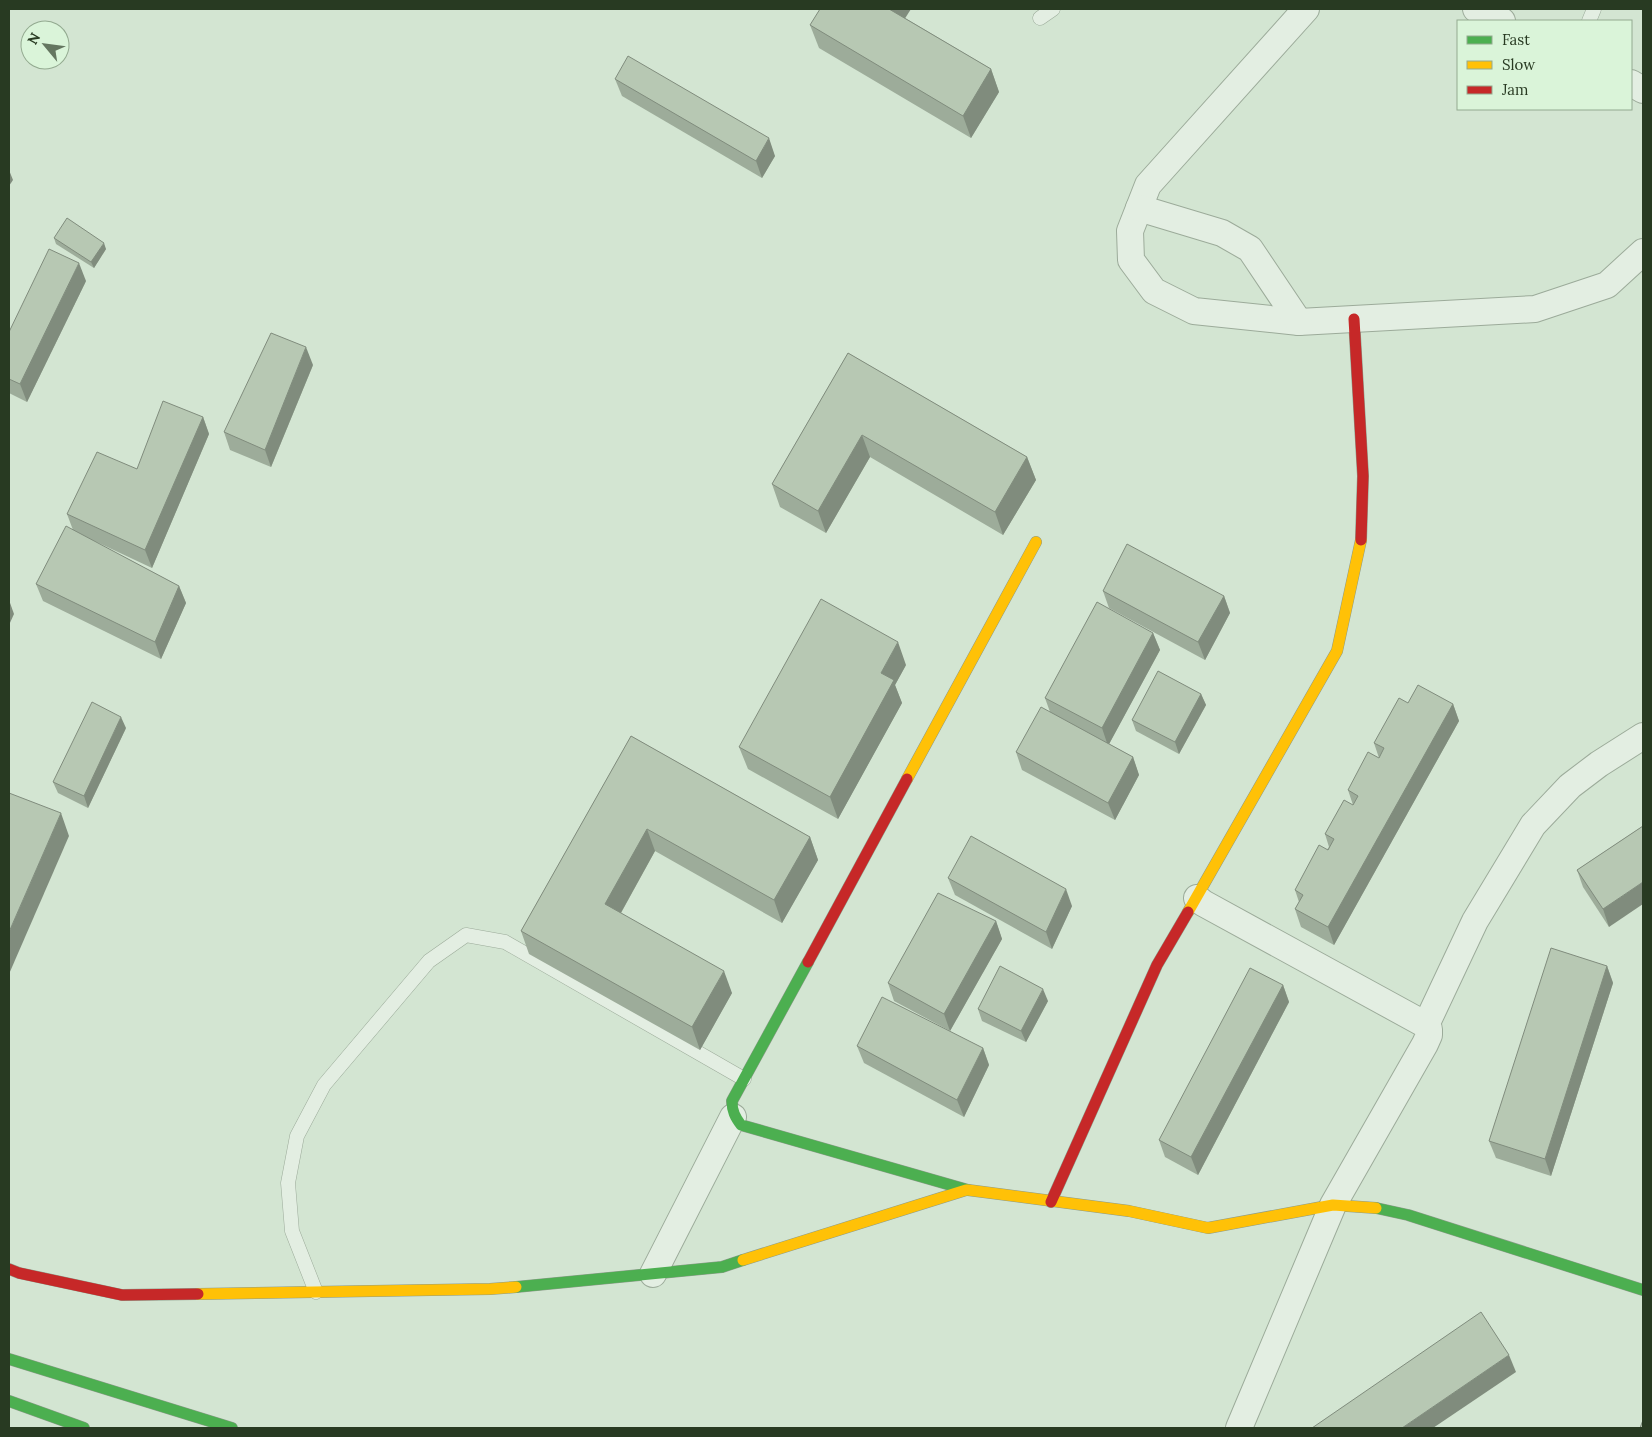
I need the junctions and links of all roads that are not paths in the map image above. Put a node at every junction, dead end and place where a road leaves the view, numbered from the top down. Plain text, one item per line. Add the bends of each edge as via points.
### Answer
1 (1053, 9) edge
2 (1306, 9) edge
3 (1476, 9) edge
4 (1040, 18) dead end
5 (1500, 20) edge
6 (1139, 208) junction
7 (1643, 252) edge
8 (1354, 319) junction
9 (1299, 322) junction
10 (1036, 542) dead end
11 (1643, 736) edge
12 (1197, 898) junction
13 (1426, 1025) junction
14 (744, 1079) junction
15 (733, 1117) junction
16 (966, 1190) junction
17 (1051, 1202) junction
18 (1333, 1205) junction
19 (9, 1269) edge
20 (653, 1274) junction
21 (1643, 1290) edge
22 (316, 1292) junction
23 (9, 1359) edge
24 (9, 1401) edge
25 (84, 1428) edge
26 (232, 1428) edge
27 (1240, 1428) edge

1 - 4 lane
2 - 6 street via 1148,185
3 - 5 street
6 - 9 street via 1222,232 1250,249
6 - 9 street via 1130,231 1131,260 1154,291 1194,311
7 - 8 street via 1607,285 1534,309
8 - 9 street
8 - 12 street via 1363,476 1361,544 1337,652
10 - 14 street
11 - 13 street via 1570,786 1533,825 1474,921
12 - 13 street
12 - 17 street via 1157,965
13 - 18 street via 1429,1035 1425,1044
14 - 15 street via 732,1101
14 - 22 lane via 505,942 466,935 429,961 324,1085 297,1136 288,1184 292,1231
15 - 16 street via 741,1126
15 - 20 street
16 - 17 street
16 - 20 street via 722,1267
17 - 18 street via 1129,1211 1208,1228
18 - 21 street via 1370,1207 1408,1215
18 - 27 street
19 - 22 street via 19,1274 122,1294
20 - 22 street via 490,1289
23 - 26 street
24 - 25 street

